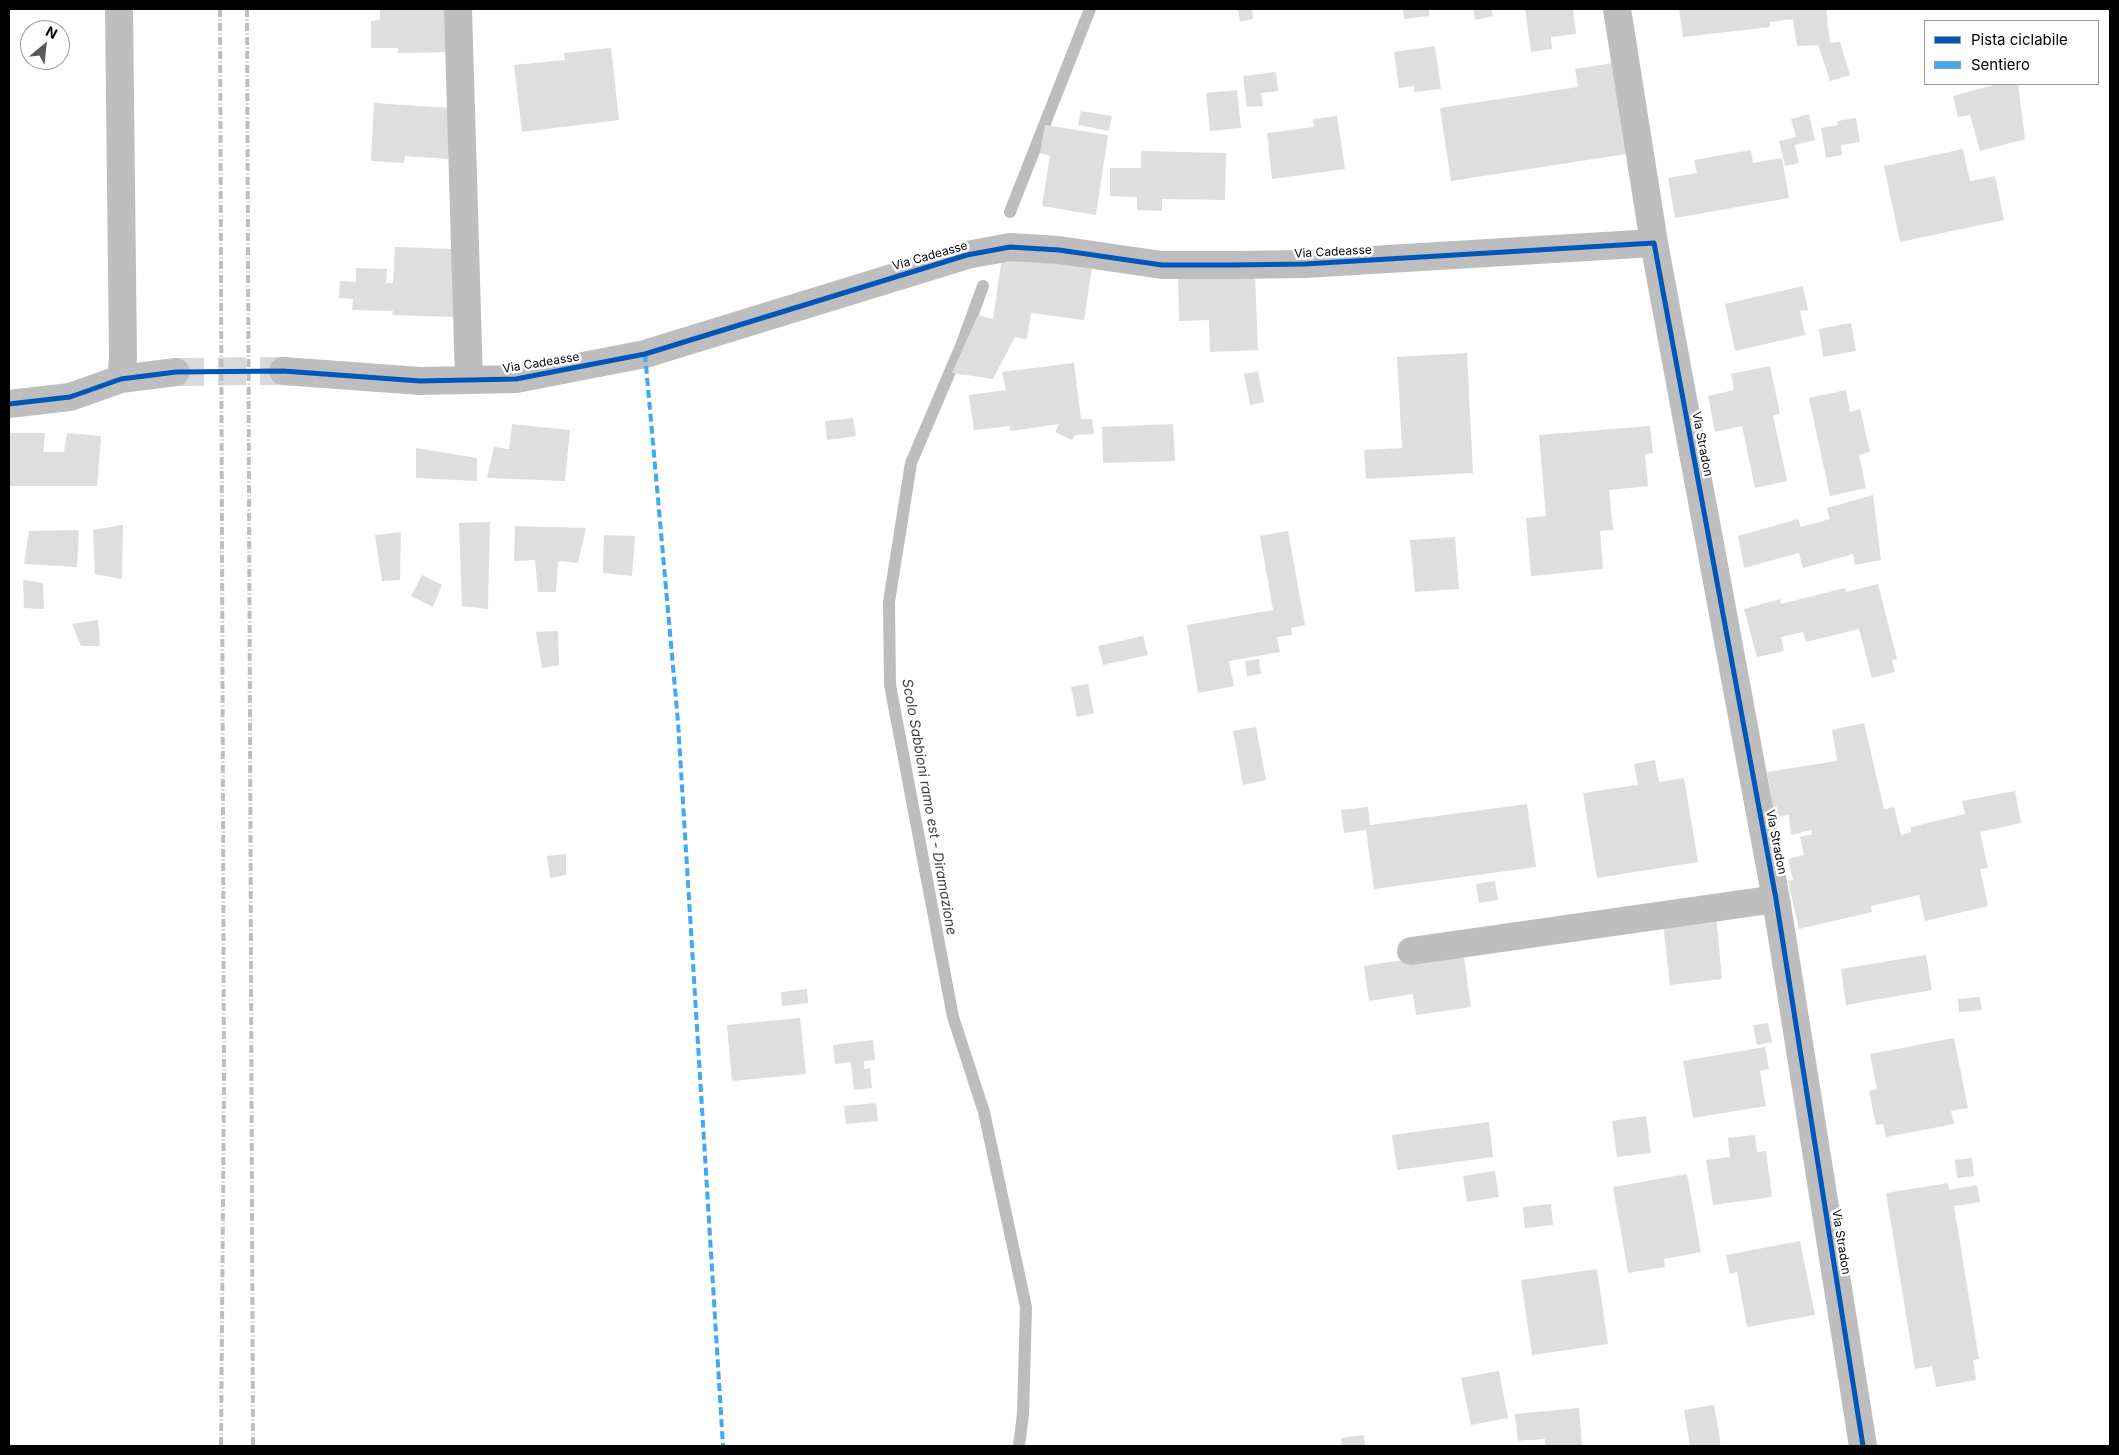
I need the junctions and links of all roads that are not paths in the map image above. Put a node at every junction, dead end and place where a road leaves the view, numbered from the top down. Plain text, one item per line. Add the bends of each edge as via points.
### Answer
1 (119, 9) edge
2 (458, 9) edge
3 (1617, 9) edge
4 (1654, 244) junction
5 (283, 371) tunnel mouth
6 (176, 372) tunnel mouth
7 (121, 379) junction
8 (469, 380) junction
9 (9, 404) edge
10 (1776, 900) junction
11 (1411, 951) dead end
12 (1863, 1446) edge

1 - 7 street
2 - 8 street
3 - 4 street, Via Stradon
4 - 8 street, Via Cadeasse via 1306,264 1233,265 1162,265 1059,250 1010,247 967,255 645,354 516,379
4 - 10 street, Via Stradon
5 - 8 street, Via Cadeasse via 420,381
6 - 7 street
7 - 9 street via 70,396
10 - 11 street
10 - 12 street, Via Stradon

